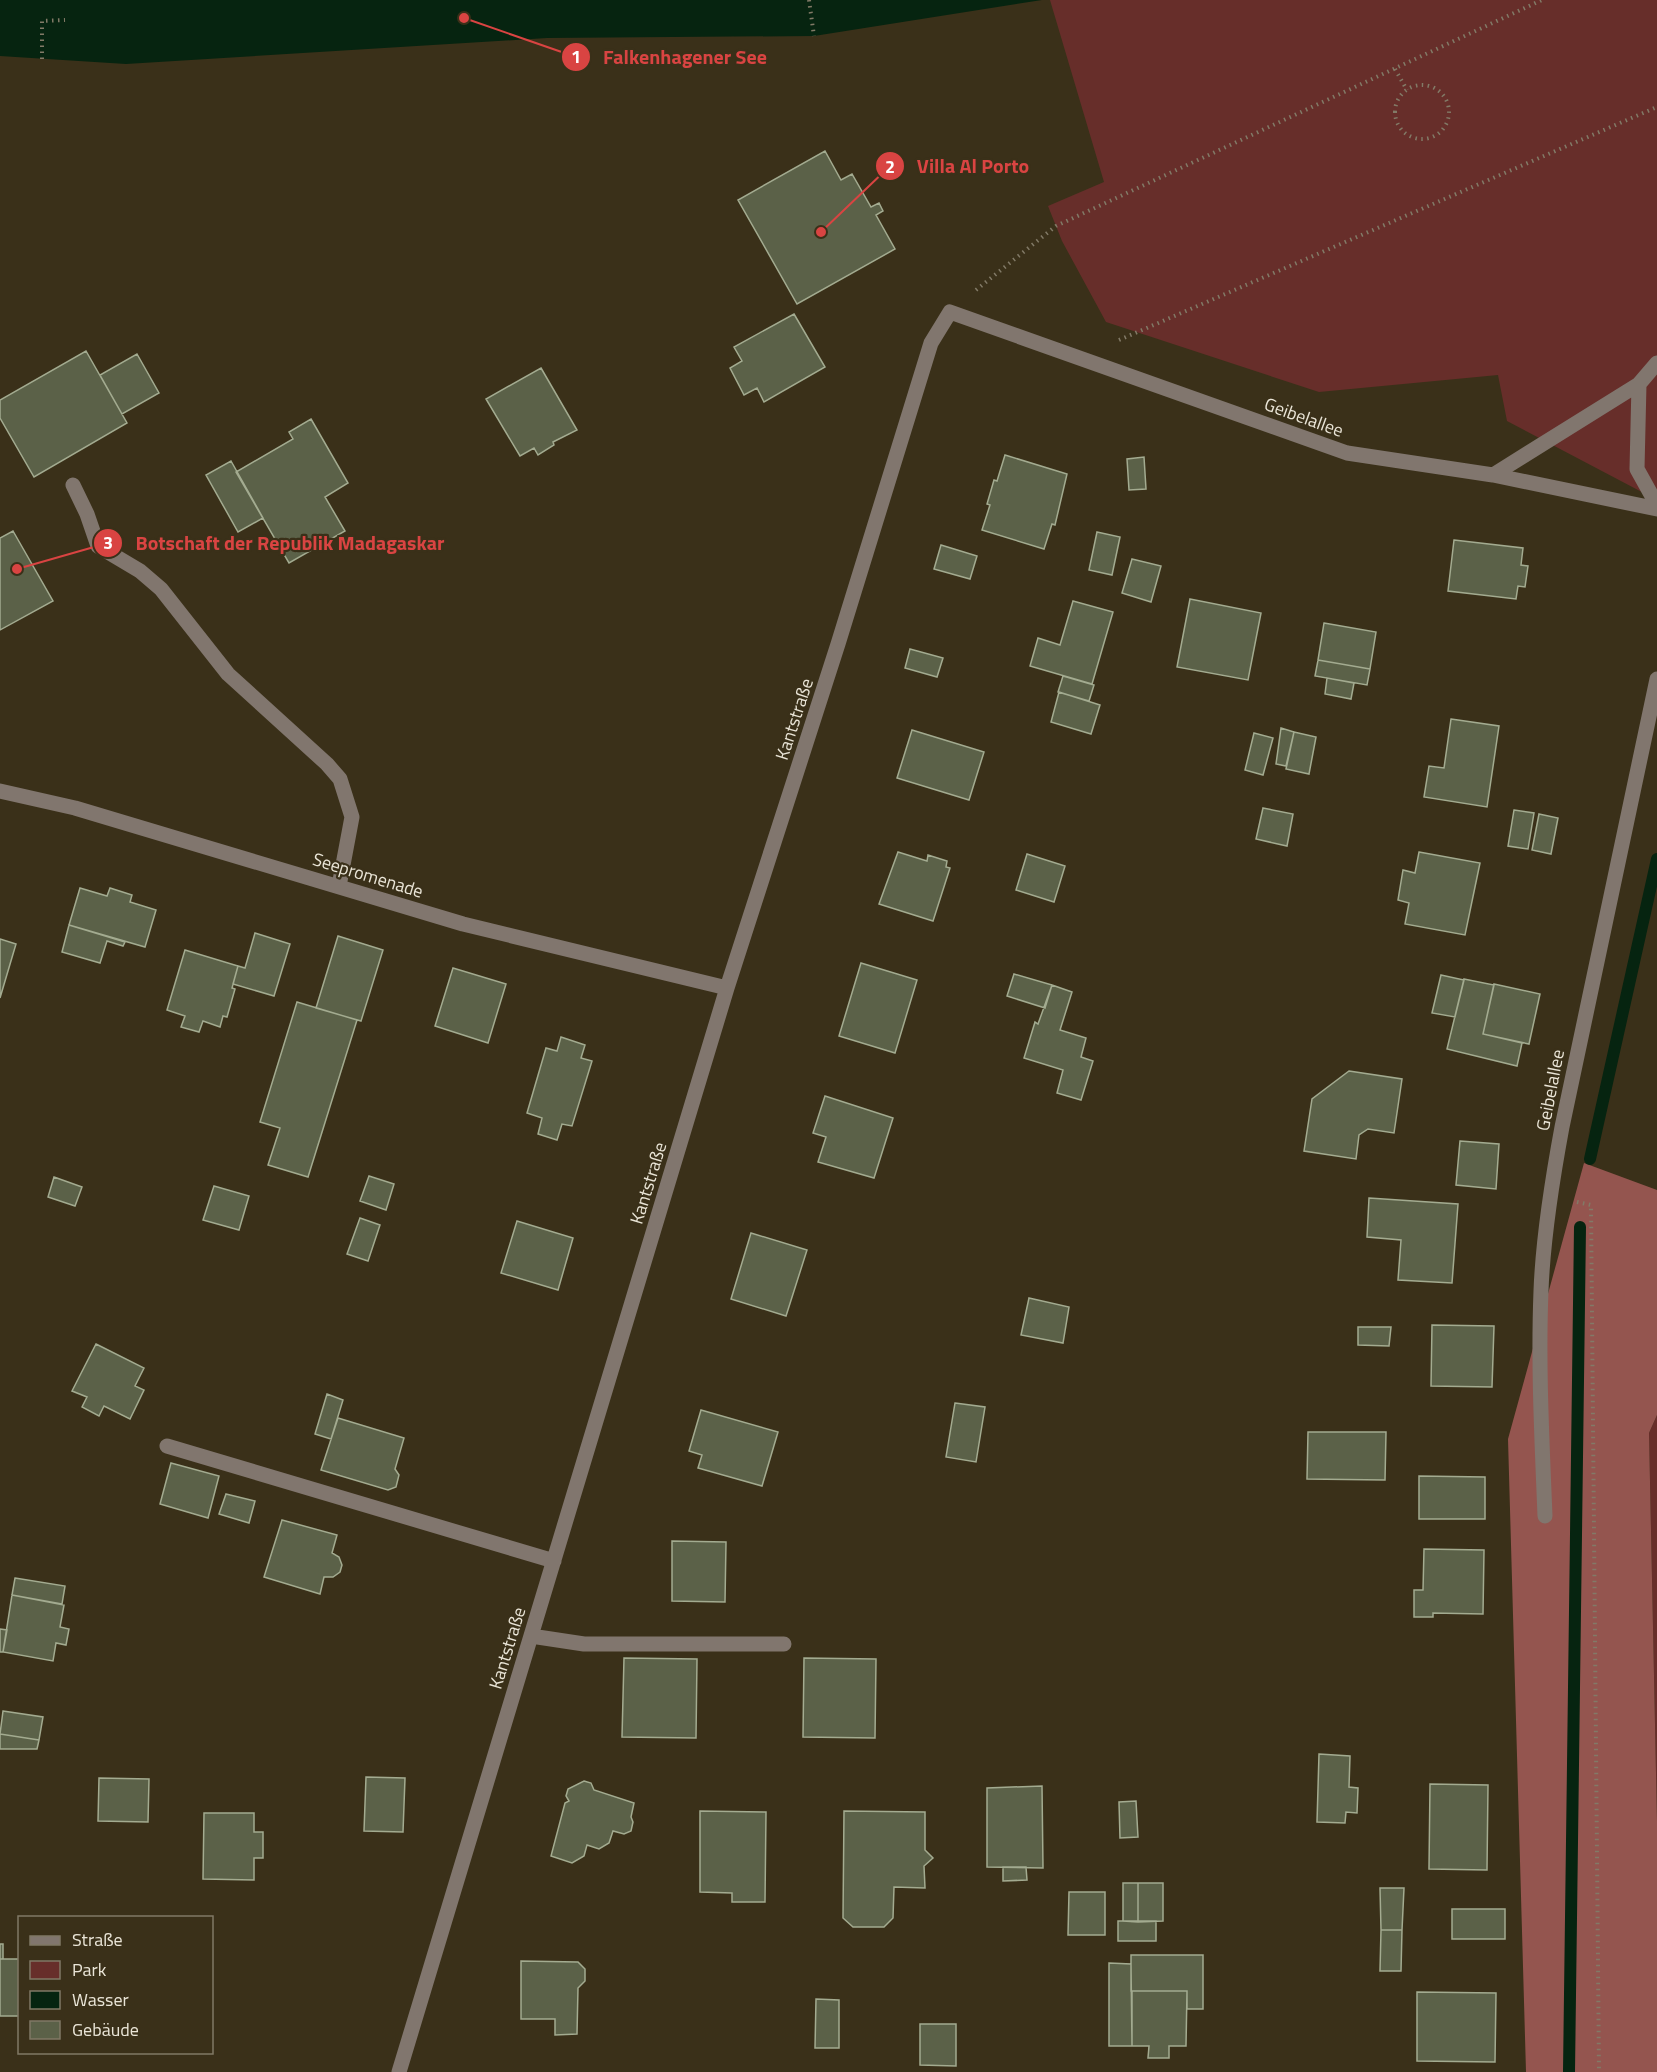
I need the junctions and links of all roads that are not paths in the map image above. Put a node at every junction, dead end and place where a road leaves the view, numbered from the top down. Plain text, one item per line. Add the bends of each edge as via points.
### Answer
1 (950, 312) joint
2 (1657, 363) edge
3 (1639, 384) junction
4 (1494, 474) junction
5 (73, 485) dead end
6 (1657, 507) edge
7 (1657, 679) edge
8 (0, 790) edge
9 (339, 886) junction
10 (727, 988) junction
11 (167, 1446) dead end
12 (1545, 1516) dead end
13 (554, 1561) junction
14 (531, 1636) junction
15 (784, 1644) dead end
16 (399, 2072) edge

1 - 4 street, Geibelallee via 1347,453
1 - 10 street, Kantstraße via 931,343
2 - 3 street
3 - 4 street
3 - 6 street via 1637,469
4 - 6 street, Geibelallee
5 - 9 street via 98,546 140,571 161,589 228,674 340,779 352,817
7 - 12 street, Geibelallee via 1550,1195 1541,1289
8 - 9 street, Seepromenade via 75,808
9 - 10 street, Seepromenade via 463,924
10 - 13 street, Kantstraße
11 - 13 street
13 - 14 street, Kantstraße
14 - 15 street via 584,1644
14 - 16 street, Kantstraße

